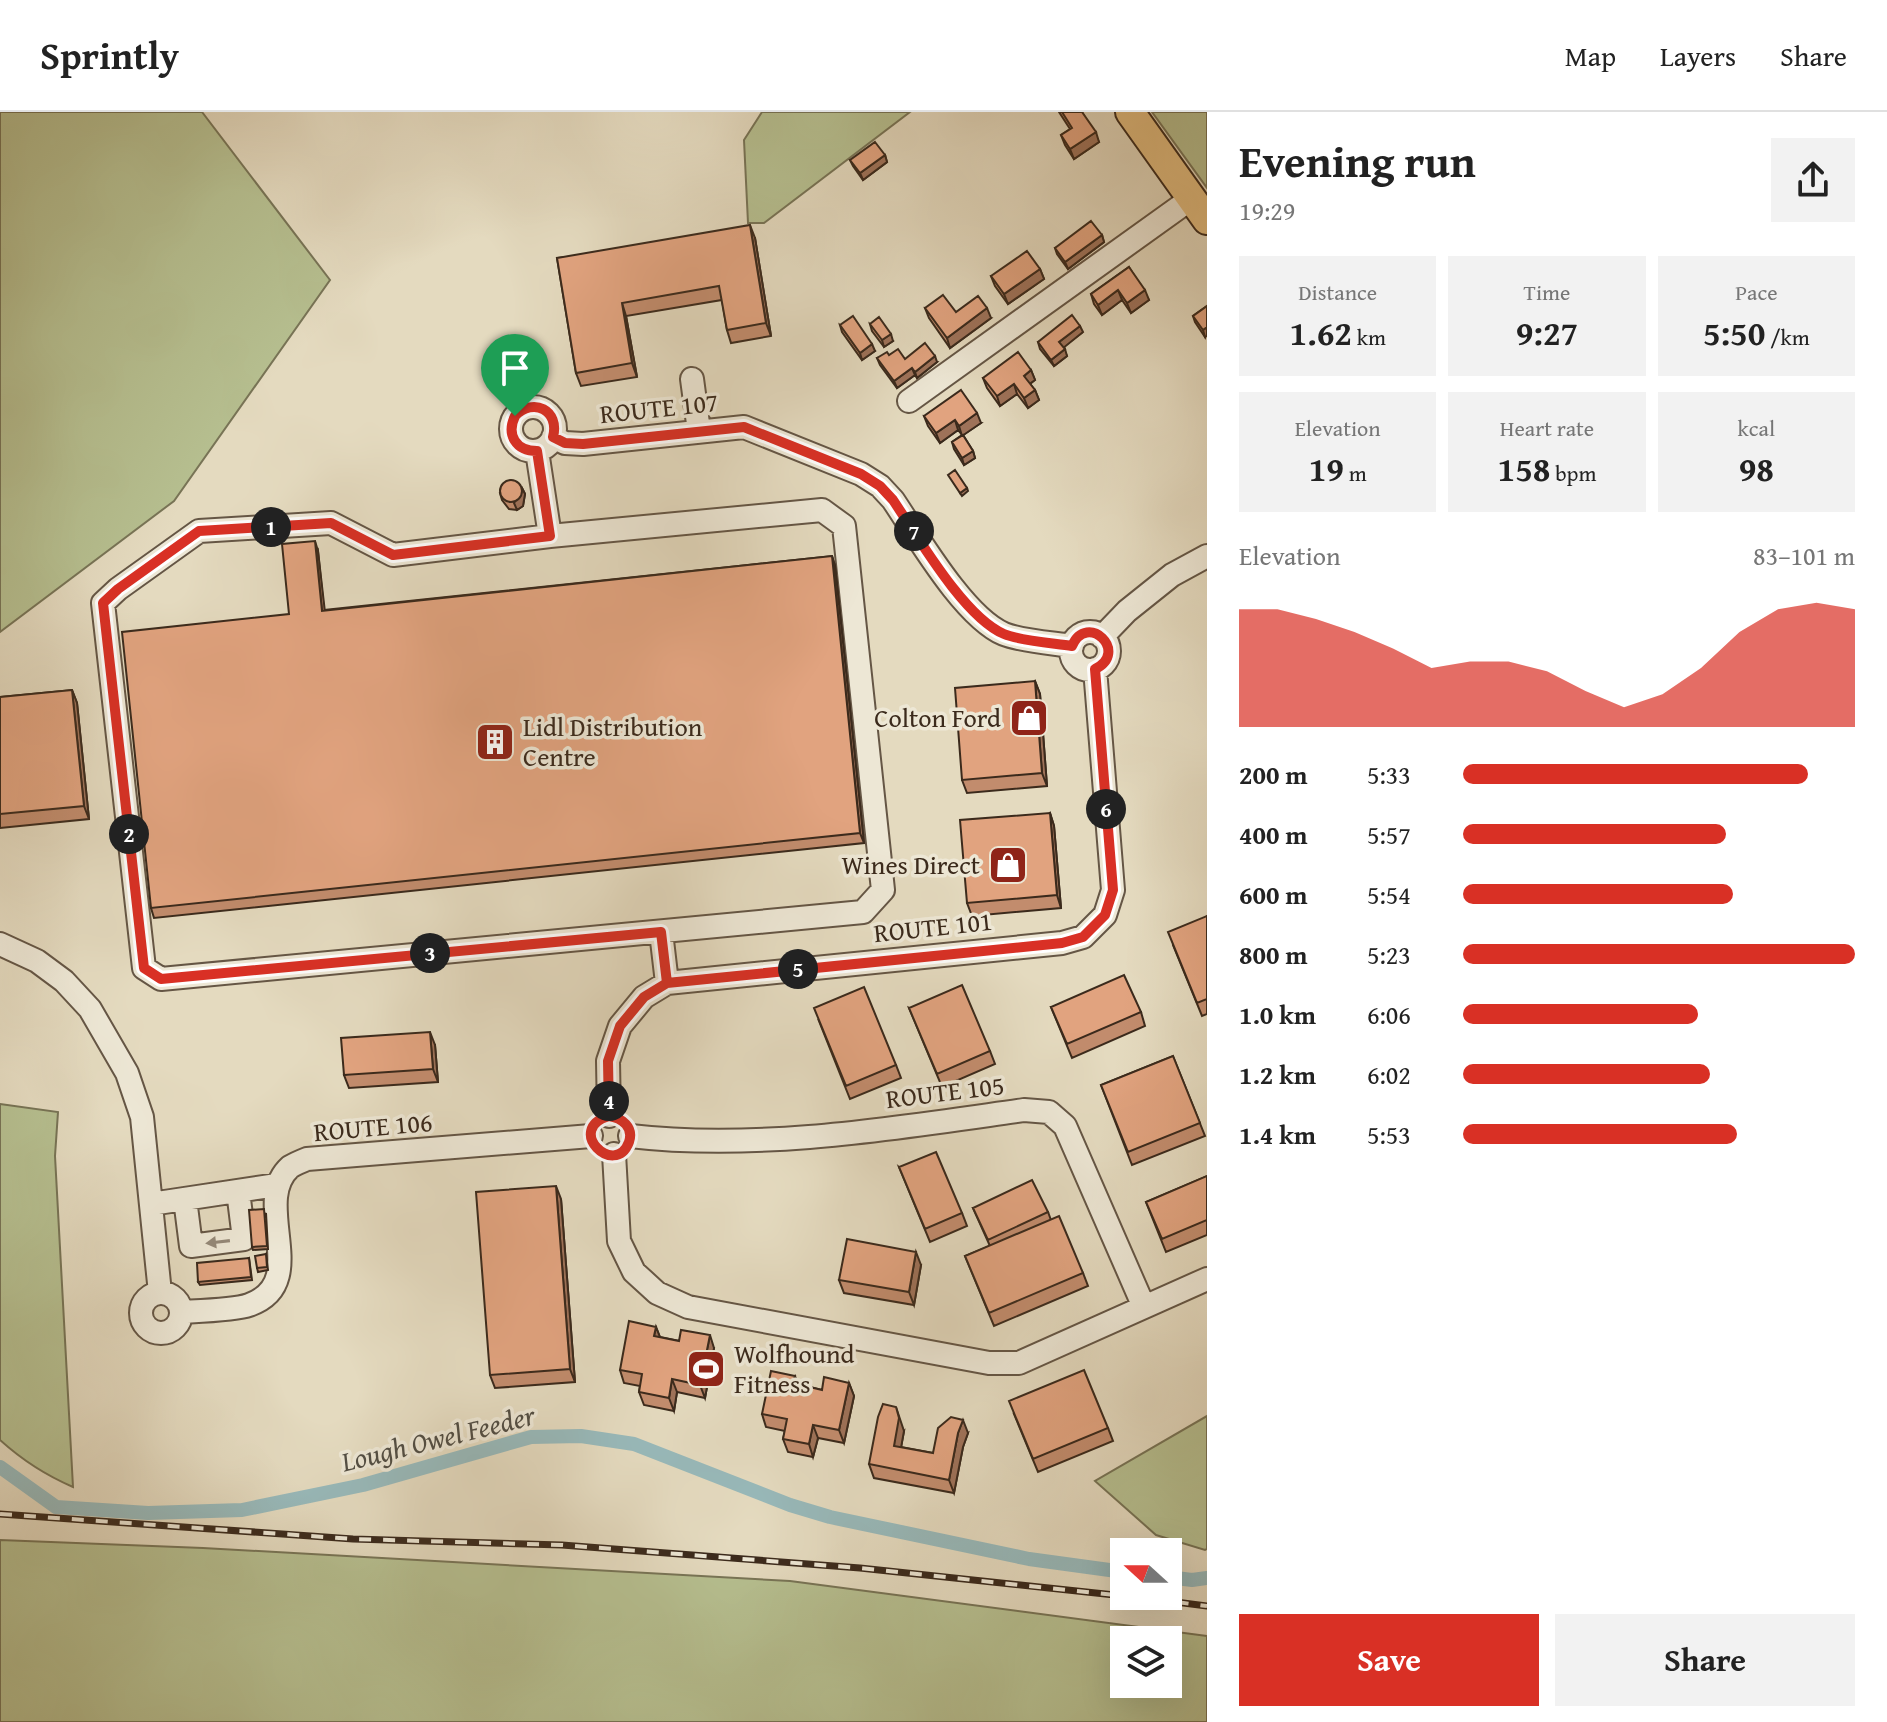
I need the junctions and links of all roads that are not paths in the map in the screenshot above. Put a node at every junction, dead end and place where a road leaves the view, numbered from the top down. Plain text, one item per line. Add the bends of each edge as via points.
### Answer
1 (1130, 112) edge
2 (1200, 209) edge
3 (692, 379) dead end
4 (909, 401) dead end
5 (699, 431) junction
6 (550, 536) junction
7 (1207, 556) edge
8 (1102, 637) junction
9 (1072, 646) junction
10 (1095, 669) junction
11 (661, 932) junction
12 (0, 944) edge
13 (667, 983) junction
14 (609, 1116) junction
15 (591, 1136) junction
16 (630, 1136) junction
17 (614, 1154) junction
18 (277, 1185) junction
19 (238, 1191) junction
20 (185, 1199) junction
21 (151, 1204) junction
22 (1207, 1279) edge
23 (160, 1293) junction
24 (1144, 1307) junction
25 (181, 1312) junction

1 - 2 main road
2 - 4 street
3 - 5 street
5 - 6 street, ROUTE 107 via 545,444
5 - 9 street, ROUTE 107 via 744,427 861,474 893,500 979,617 1004,634
6 - 11 street via 822,510 844,526 883,890 863,912
6 - 11 street via 393,555 331,523 199,531 103,603 144,968 161,979
7 - 8 street via 1172,575
8 - 9 street via 1085,633
8 - 10 street via 1107,658
9 - 10 street via 1074,662
10 - 13 street, ROUTE 101 via 1113,890 1105,915 1083,937
11 - 13 street
12 - 21 street via 37,961 90,1009 136,1096
13 - 14 street via 644,997 620,1026 608,1061
14 - 15 street via 598,1120
14 - 16 street via 626,1124
15 - 17 street via 598,1151
15 - 18 street, ROUTE 106 via 307,1159 291,1166
16 - 17 street via 625,1148
16 - 24 street, ROUTE 105 via 783,1140 1024,1110 1049,1112 1065,1126
17 - 24 street via 619,1241 634,1272 657,1293 688,1307 989,1363 1019,1363
18 - 19 street
18 - 25 street via 281,1267 270,1294 248,1306
19 - 20 street
19 -> 20 street via 244,1239 191,1246
20 - 21 street
21 - 23 street
22 - 24 street
23 - 25 street via 172,1296
23 - 25 street via 148,1298 142,1309 148,1327 172,1329

